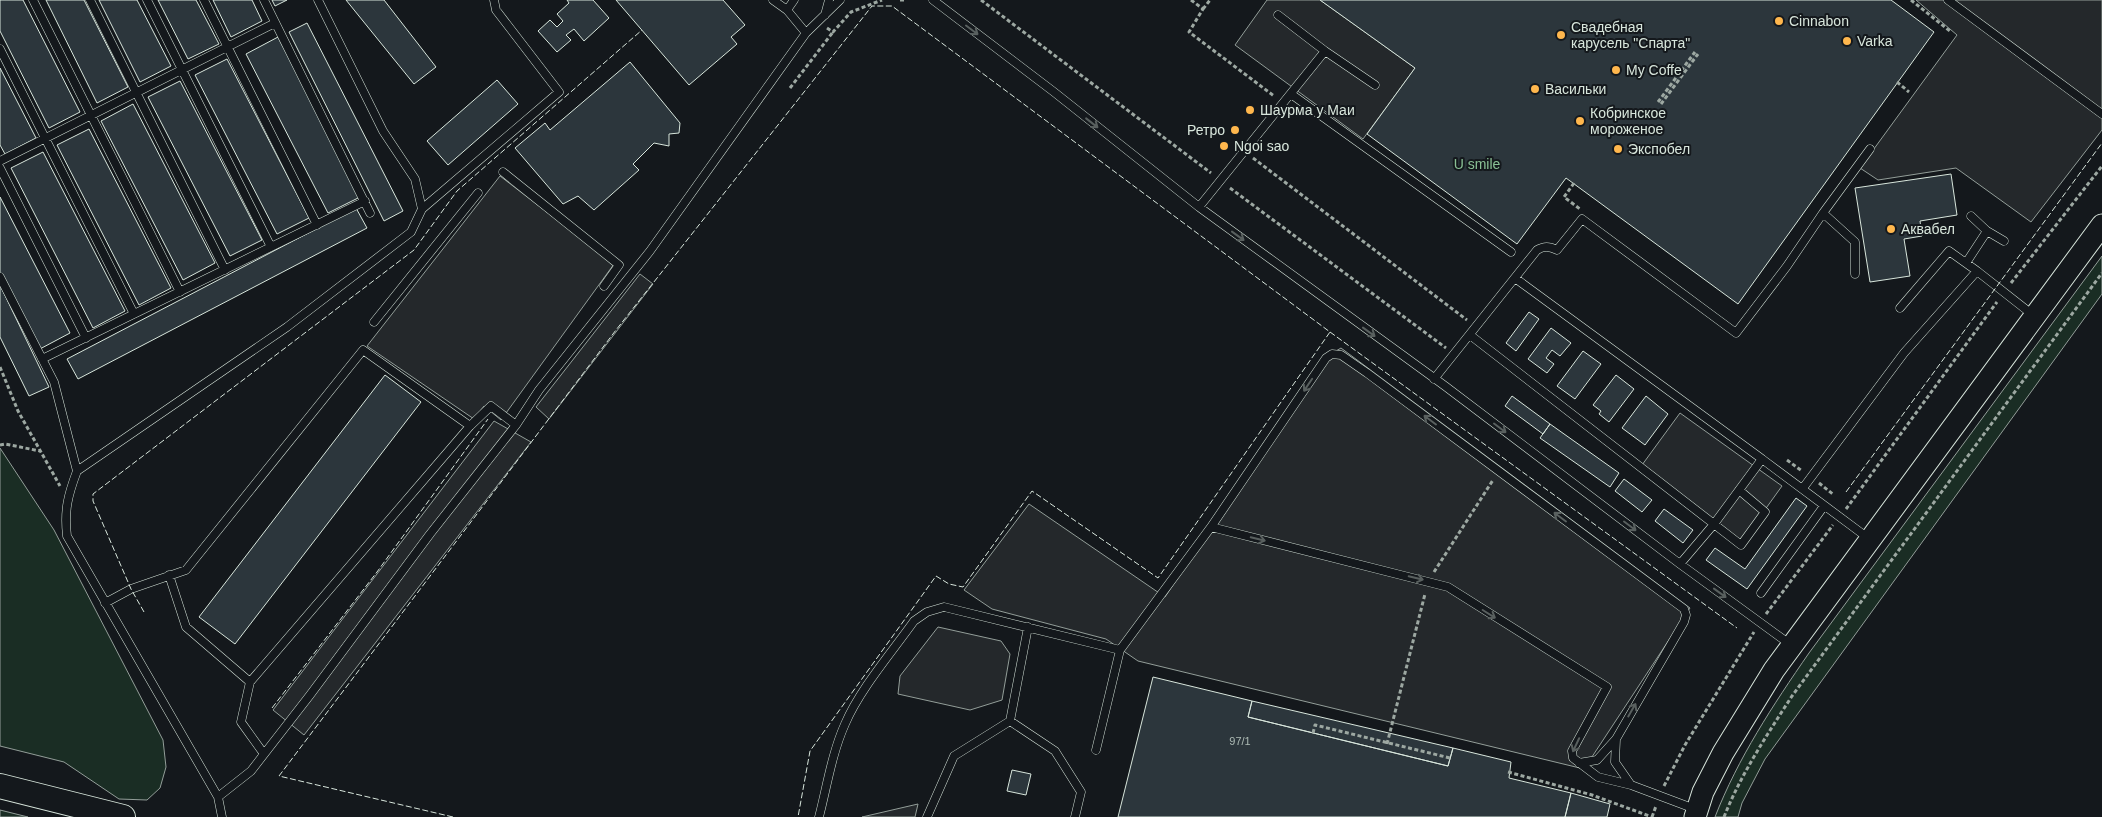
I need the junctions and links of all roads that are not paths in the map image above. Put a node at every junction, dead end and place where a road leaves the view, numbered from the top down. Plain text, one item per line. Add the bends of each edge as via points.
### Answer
1 (33, 0) edge
2 (90, 0) edge
3 (148, 0) edge
4 (204, 0) edge
5 (264, 0) edge
6 (318, 0) edge
7 (494, 0) edge
8 (773, 0) edge
9 (794, 0) edge
10 (829, 0) edge
11 (840, 0) edge
12 (933, 0) edge
13 (1948, 0) edge
14 (787, 10) junction
15 (825, 15) junction
16 (1278, 15) dead end
17 (275, 23) junction
18 (806, 33) junction
19 (227, 47) junction
20 (0, 49) edge
21 (1325, 51) junction
22 (182, 69) junction
23 (1375, 85) dead end
24 (136, 93) junction
25 (1291, 94) junction
26 (2102, 114) edge
27 (91, 115) junction
28 (45, 138) junction
29 (1870, 148) dead end
30 (0, 161) edge
31 (0, 168) edge
32 (503, 172) dead end
33 (478, 192) dead end
34 (364, 201) junction
35 (1199, 207) junction
36 (422, 209) junction
37 (370, 213) dead end
38 (1823, 213) junction
39 (1971, 216) dead end
40 (317, 225) junction
41 (2102, 225) edge
42 (1987, 231) junction
43 (2004, 241) dead end
44 (271, 247) junction
45 (1512, 252) dead end
46 (1966, 264) junction
47 (225, 270) junction
48 (1977, 271) junction
49 (1855, 274) dead end
50 (0, 277) edge
51 (1515, 278) junction
52 (604, 286) dead end
53 (180, 292) junction
54 (1900, 308) dead end
55 (134, 314) junction
56 (2035, 316) junction
57 (374, 322) dead end
58 (1470, 335) junction
59 (86, 338) junction
60 (42, 359) junction
61 (1434, 379) junction
62 (516, 425) junction
63 (470, 426) junction
64 (1762, 460) junction
65 (77, 471) junction
66 (1803, 488) junction
67 (1739, 490) junction
68 (1824, 506) junction
69 (1714, 524) junction
70 (1211, 527) junction
71 (1869, 539) junction
72 (1680, 564) junction
73 (169, 576) junction
74 (1761, 593) dead end
75 (106, 603) junction
76 (1028, 627) junction
77 (1791, 645) junction
78 (1120, 650) junction
79 (250, 682) junction
80 (1010, 721) junction
81 (1616, 739) junction
82 (1096, 750) dead end
83 (264, 754) junction
84 (1579, 763) junction
85 (1631, 784) junction
86 (0, 786) edge
87 (218, 796) junction
88 (1696, 813) edge
89 (114, 814) edge
90 (140, 817) edge
91 (222, 817) edge
92 (819, 817) edge
93 (927, 817) edge
94 (1075, 817) edge

1 - 27 lane
2 - 24 lane
3 - 22 lane
4 - 19 lane
5 - 17 lane
6 - 36 lane via 383,130 416,179
7 - 36 lane via 496,10 559,92
8 - 14 lane
9 - 14 lane
10 - 15 lane
11 - 15 lane
12 -> 35 lane
13 - 26 lane
14 - 18 lane
15 - 18 lane
16 - 21 lane
17 - 19 lane
17 - 34 lane
18 - 62 lane via 650,251 539,390
19 - 22 lane
19 - 40 lane
20 - 28 lane
21 - 23 lane
21 - 25 lane
22 - 24 lane
22 - 44 lane
24 - 27 lane
24 - 47 lane
25 - 35 lane
25 - 45 lane
27 - 28 lane
27 - 53 lane
28 - 30 lane
28 - 55 lane
29 - 38 lane
31 - 59 lane
32 - 52 lane via 619,265
33 - 57 lane
34 - 37 lane
34 - 40 lane
35 -> 61 lane
36 - 65 lane via 411,232 287,327
38 - 49 lane via 1855,242
38 - 51 lane via 1736,333 1582,219 1556,250 1550,247 1537,250
39 - 42 lane
40 - 44 lane
41 - 56 main road
42 - 43 lane
42 - 46 lane
44 - 47 lane
46 - 48 lane
46 - 54 lane via 1949,250
47 - 53 lane
48 - 56 lane
48 - 66 lane via 1904,353
50 - 60 lane
51 - 58 lane
51 - 64 lane
53 - 55 lane
55 - 59 lane
56 - 71 main road
58 - 61 lane
58 - 69 lane
59 - 60 lane
60 - 65 lane via 54,382
61 -> 72 lane
62 - 63 lane via 490,406
62 - 83 lane
63 - 73 lane via 363,350 186,570
63 - 79 lane
64 - 66 lane
64 - 67 lane
65 - 75 lane via 66,500 66,536
66 - 68 lane
67 - 69 lane
67 - 69 lane via 1765,512 1741,545
68 - 71 lane
68 - 74 lane
69 - 72 lane
70 - 78 lane
81 -> 70 lane via 1684,622 1684,609 1341,355 1332,354 1326,358
70 -> 84 lane via 1448,587 1607,687 1572,752
71 - 77 main road
72 -> 77 lane
73 - 75 lane via 131,589
73 - 79 lane via 186,627
75 - 87 lane
76 - 78 lane
76 - 80 lane
76 - 92 lane via 944,607 927,612 914,621 845,723
77 - 88 main road via 1724,753
78 - 82 lane
79 - 83 lane via 241,722
80 - 93 lane via 954,756
80 - 94 lane via 1055,752 1081,792
81 - 84 lane via 1597,760
81 - 85 lane via 1615,762
83 - 87 lane via 251,771
84 - 85 lane via 1598,776
85 - 88 lane
86 - 89 main road
87 - 91 lane
89 - 90 main road

